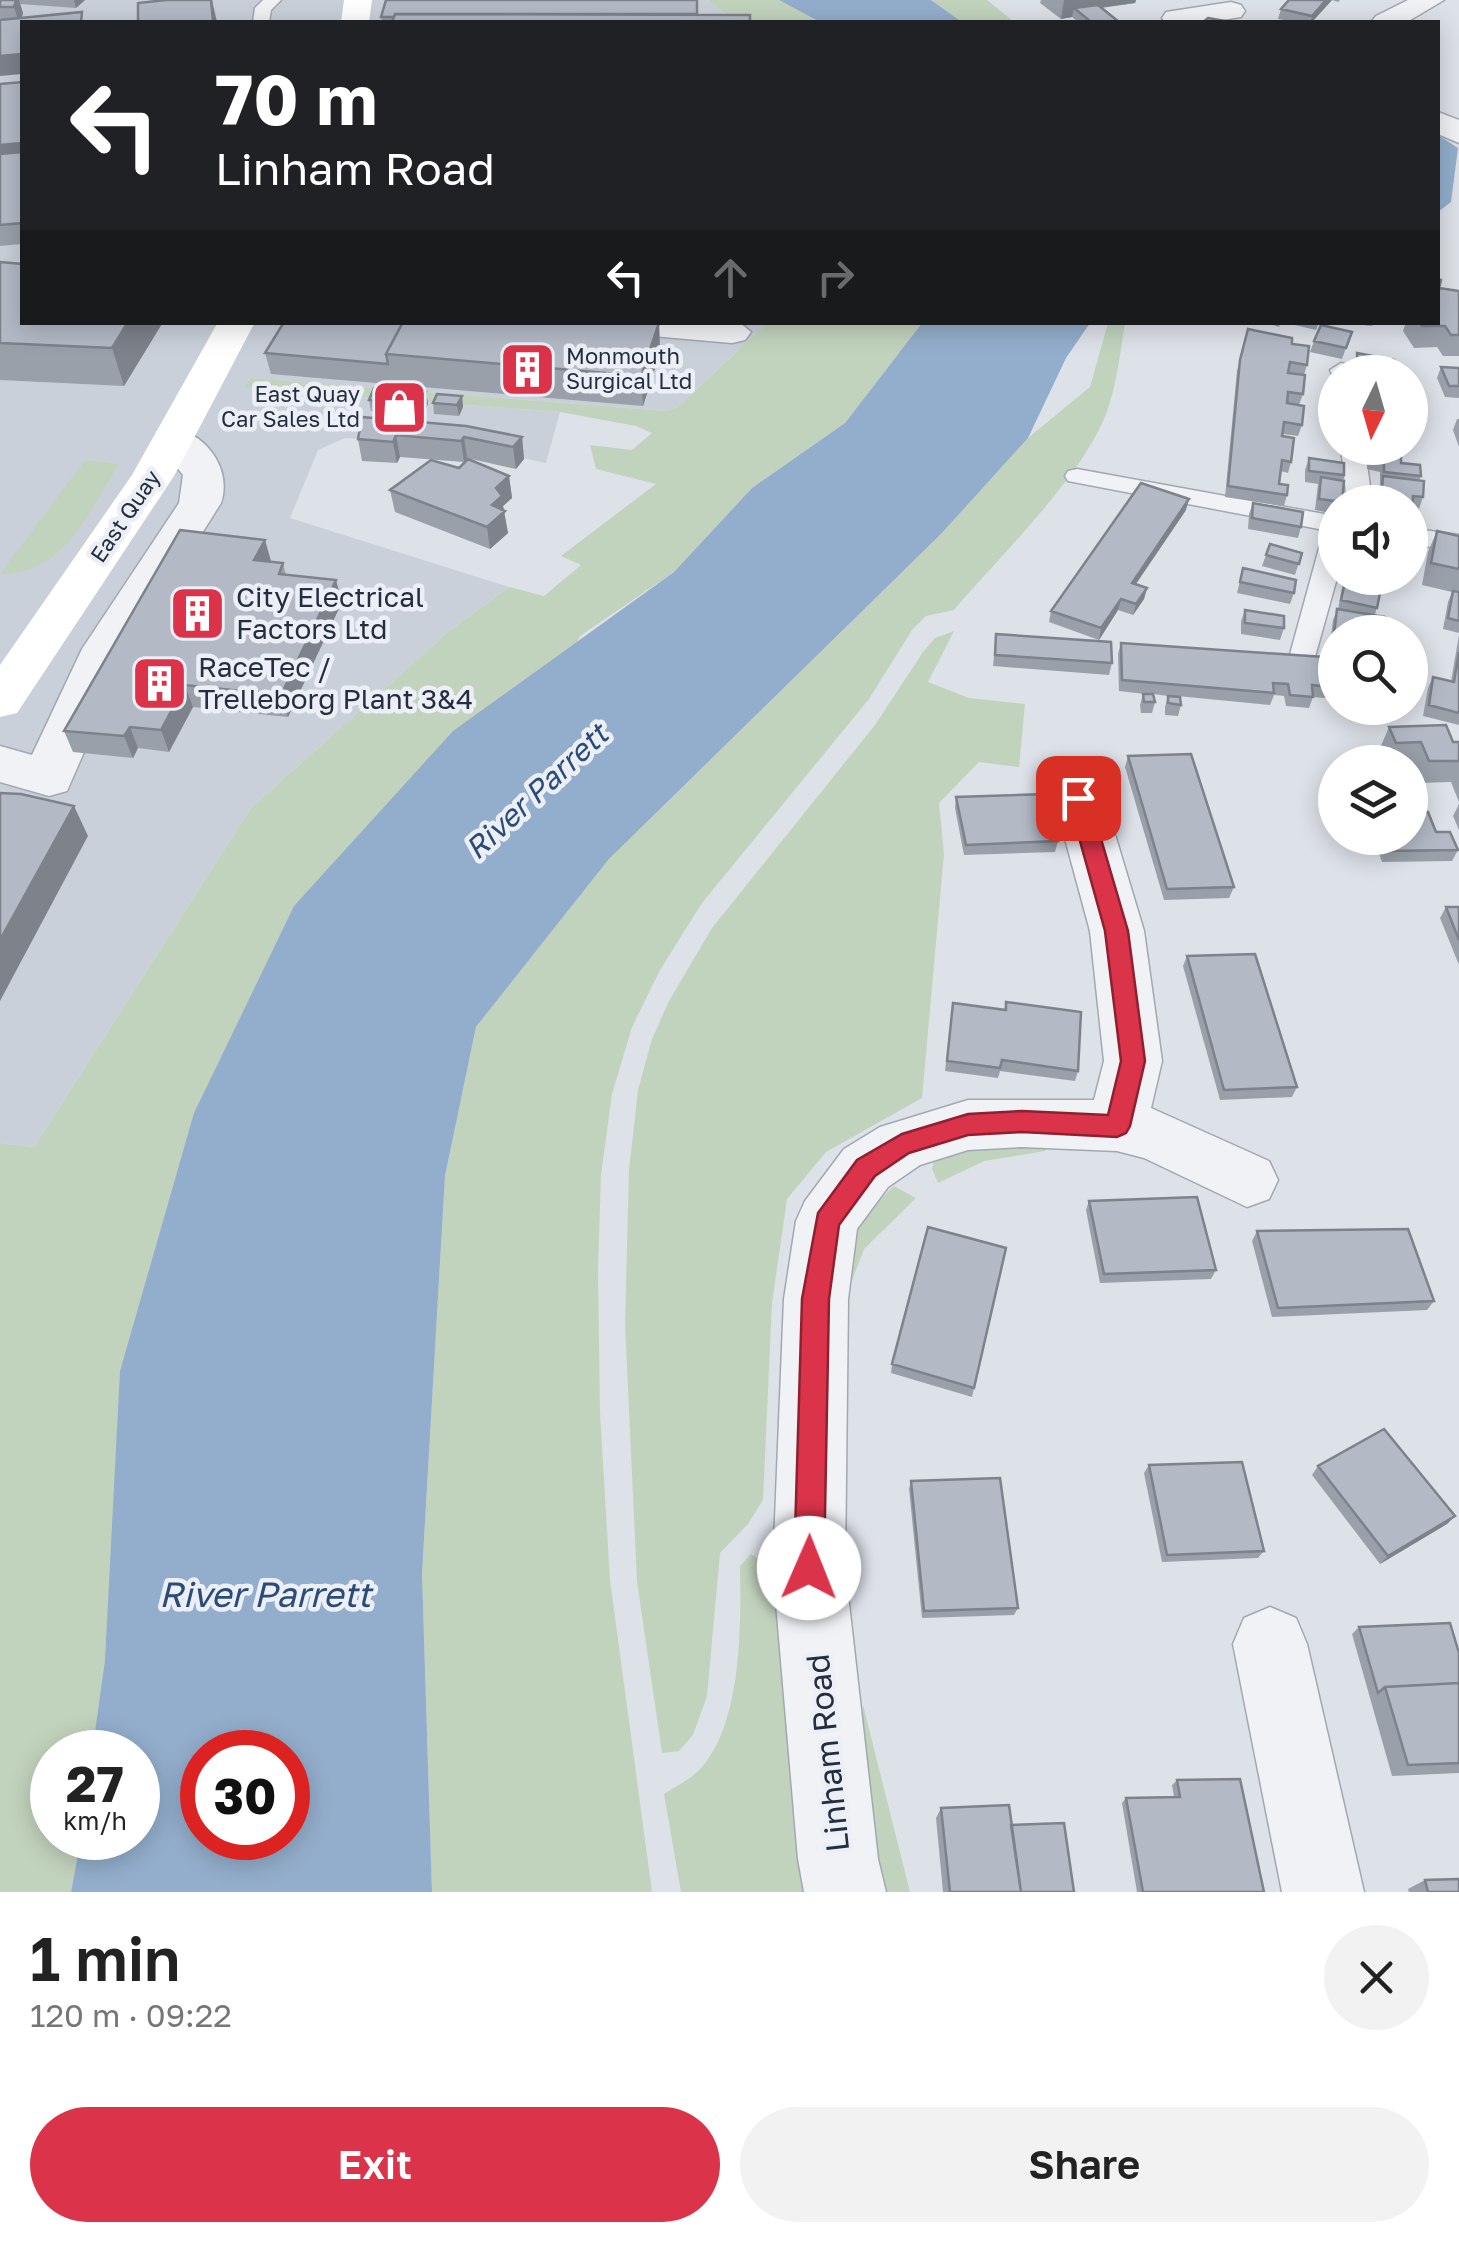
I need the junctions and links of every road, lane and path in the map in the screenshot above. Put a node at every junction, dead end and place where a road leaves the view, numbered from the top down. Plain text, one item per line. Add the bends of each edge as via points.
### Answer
1 (1430, 0) edge
2 (1237, 11) edge
3 (1176, 18) dead end
4 (1390, 20) edge
5 (236, 325) edge
6 (652, 325) edge
7 (732, 332) dead end
8 (175, 440) junction
9 (1077, 476) dead end
10 (1318, 525) edge
11 (1428, 539) edge
12 (1459, 543) edge
13 (1319, 595) edge
14 (1303, 658) edge
15 (0, 702) edge
16 (0, 764) edge
17 (1078, 798) dead end
18 (1117, 1126) junction
19 (1247, 1180) dead end
20 (1270, 1644) dead end
21 (844, 1892) edge
22 (1323, 1892) edge

1 - 4 street
2 - 3 street
5 - 8 street, East Quay
6 - 7 street
8 - 15 street, East Quay
8 - 16 street via 202,465 204,491 190,518 84,691 49,778
9 - 10 lane
11 - 12 lane
13 - 14 lane
17 - 18 street via 1116,931 1133,1061
18 - 19 street, Linham Road via 1156,1135
18 - 21 street, Linham Road via 968,1124 902,1145 866,1168 827,1221 816,1299 809,1568
20 - 22 street

